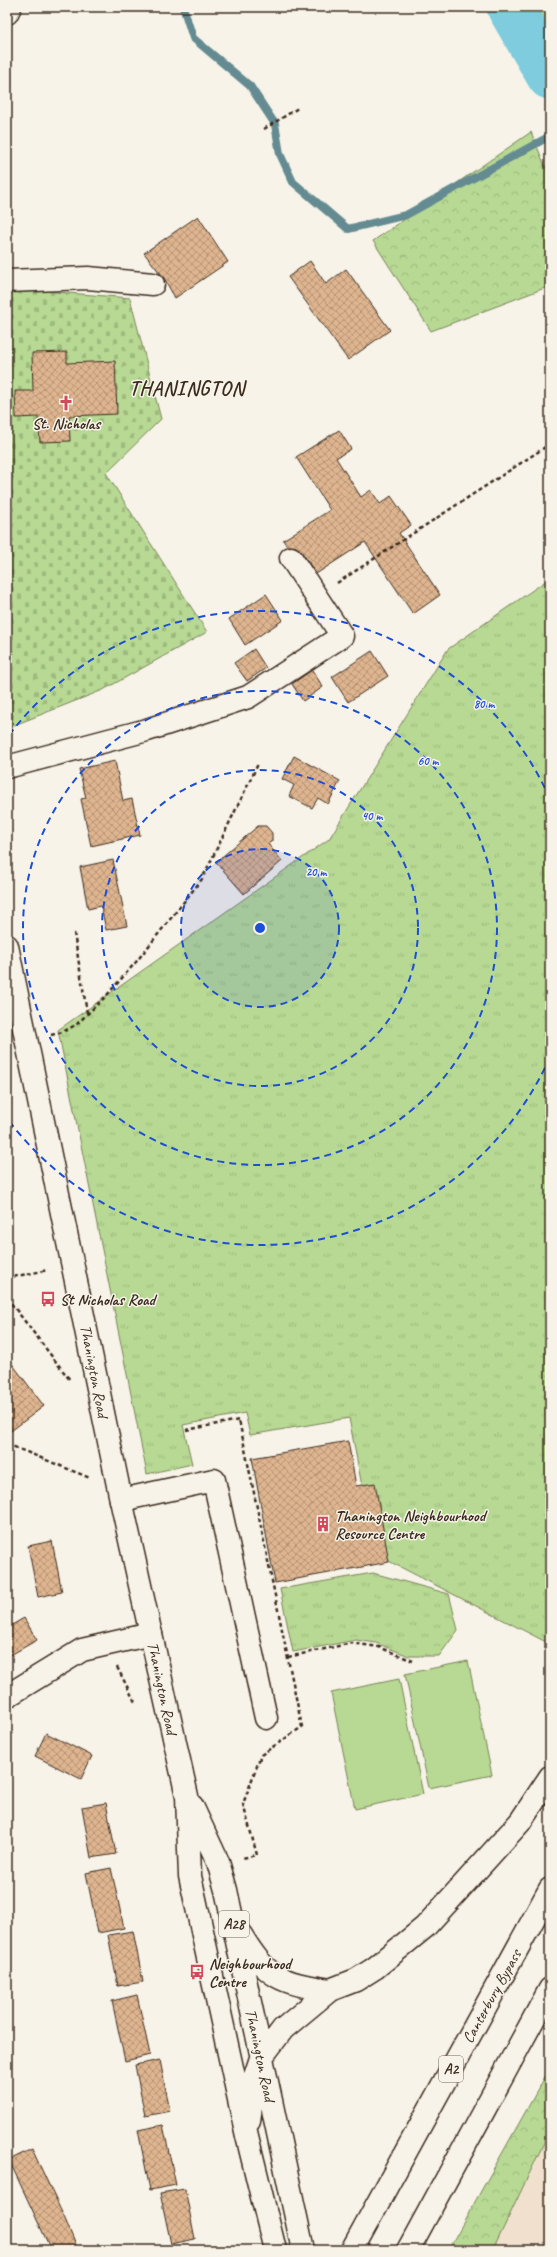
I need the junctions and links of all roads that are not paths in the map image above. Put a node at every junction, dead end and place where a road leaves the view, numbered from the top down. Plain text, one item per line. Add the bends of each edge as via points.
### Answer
1 (10, 7) edge
2 (7, 13) edge
3 (7, 280) edge
4 (153, 284) dead end
5 (291, 558) dead end
6 (7, 767) edge
7 (7, 946) edge
8 (121, 1500) junction
9 (151, 1634) junction
10 (7, 1696) edge
11 (266, 1718) dead end
12 (550, 1777) edge
13 (187, 1796) junction
14 (550, 1889) edge
15 (233, 1922) junction
16 (550, 1989) edge
17 (330, 1990) junction
18 (261, 2058) junction
19 (247, 2136) junction
20 (275, 2250) edge
21 (302, 2250) edge
22 (352, 2250) edge
23 (408, 2250) edge

1 - 2 main road
3 - 4 main road via 88,278
5 - 6 main road via 342,636 248,697 147,730
7 - 8 main road, Thanington Road / A28
8 - 9 main road, Thanington Road / A28
8 - 11 main road via 214,1480
9 - 10 main road via 82,1650
9 - 13 main road, Thanington Road / A28
12 - 17 main road via 520,1822 425,1927 375,1968 356,1980
13 - 15 main road, Thanington Road / A28 via 218,1862
13 - 19 main road, Thanington Road / A28 via 190,1876
14 - 22 main road, Canterbury Bypass / A2
15 - 17 main road via 256,1959 268,1970 299,1985
15 - 18 main road, Thanington Road / A28
16 - 23 main road
17 - 18 main road via 283,2029
18 - 19 main road via 255,2076
18 - 21 main road, Thanington Road / A28
19 - 20 main road, Thanington Road / A28

